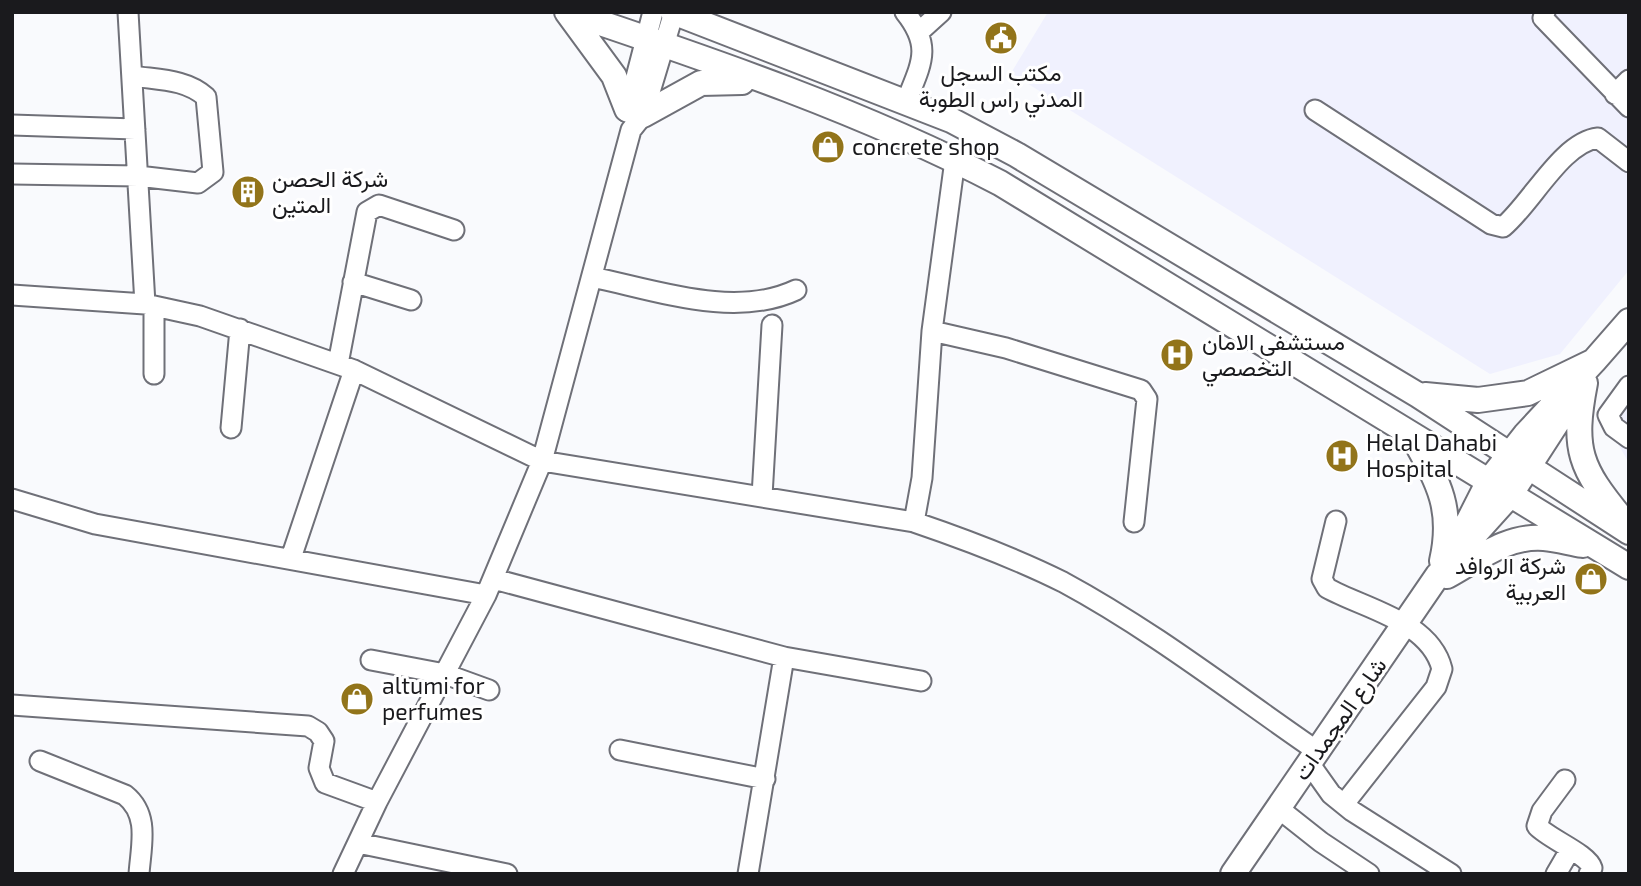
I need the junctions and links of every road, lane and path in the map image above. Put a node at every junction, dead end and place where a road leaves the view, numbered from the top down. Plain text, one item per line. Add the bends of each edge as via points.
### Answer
1 (128, 12) edge
2 (567, 12) edge
3 (653, 12) edge
4 (674, 12) edge
5 (726, 12) edge
6 (905, 12) edge
7 (941, 12) edge
8 (1541, 14) edge
9 (920, 31) junction
10 (654, 43) junction
11 (771, 49) junction
12 (133, 76) junction
13 (787, 91) junction
14 (1624, 94) edge
15 (906, 102) junction
16 (1315, 110) dead end
17 (634, 118) junction
18 (12, 125) edge
19 (135, 129) junction
20 (955, 160) junction
21 (1629, 162) edge
22 (12, 174) edge
23 (138, 176) junction
24 (454, 230) dead end
25 (592, 277) junction
26 (353, 282) junction
27 (796, 290) dead end
28 (12, 295) edge
29 (411, 300) dead end
30 (150, 305) junction
31 (1629, 321) edge
32 (772, 325) dead end
33 (240, 329) junction
34 (932, 331) junction
35 (346, 367) junction
36 (1587, 369) junction
37 (154, 374) dead end
38 (1629, 386) edge
39 (1418, 395) junction
40 (231, 428) dead end
41 (1409, 431) junction
42 (1629, 438) edge
43 (542, 461) junction
44 (1519, 461) junction
45 (1500, 488) junction
46 (762, 496) junction
47 (12, 499) edge
48 (1336, 521) dead end
49 (914, 522) junction
50 (1134, 522) dead end
51 (1629, 530) edge
52 (1597, 547) junction
53 (291, 558) junction
54 (1629, 567) edge
55 (1439, 575) junction
56 (490, 587) junction
57 (1406, 624) junction
58 (784, 657) junction
59 (371, 660) dead end
60 (445, 674) junction
61 (921, 681) dead end
62 (489, 690) dead end
63 (12, 705) edge
64 (620, 750) dead end
65 (1313, 757) junction
66 (40, 761) dead end
67 (765, 779) junction
68 (1565, 780) dead end
69 (377, 802) junction
70 (1344, 804) junction
71 (1278, 808) junction
72 (358, 843) junction
73 (1570, 850) junction
74 (139, 874) edge
75 (343, 874) edge
76 (507, 874) edge
77 (748, 874) edge
78 (1233, 874) edge
79 (1369, 874) edge
80 (1451, 874) edge
81 (1556, 874) edge
82 (1588, 874) edge

1 - 12 street
2 - 10 main road
2 - 17 main road via 614,76
3 - 10 street
4 - 10 street
4 - 11 main road
5 - 11 main road
6 - 9 street
7 - 9 street
8 - 14 street
9 - 15 street via 919,70
10 - 13 main road
10 - 17 street
11 - 15 main road
12 - 19 street
12 - 23 street via 183,83 206,97 213,172 198,183
13 - 17 main road via 724,80 701,83
13 - 20 main road
15 - 39 main road via 1028,161
16 - 21 street via 1491,224 1503,227 1585,139 1598,138
17 - 25 street
18 - 19 street
19 - 23 street
20 - 34 street
20 - 41 main road
22 - 23 street
23 - 30 street
24 - 26 street via 379,205 367,212
25 - 27 street via 724,301 759,301
25 - 43 street
26 - 29 street
26 - 35 street
28 - 30 street
30 - 33 street
30 - 37 street
31 - 36 main road
32 - 46 street
33 - 35 street
33 - 40 street
34 - 49 street via 922,478
34 - 50 street via 1006,348 1141,390 1147,399
35 - 43 street
35 - 53 street
36 - 39 main road via 1505,398 1460,400
36 - 44 main road, شارع المجمدات
36 - 51 main road via 1579,424 1583,462 1597,490
38 - 42 street via 1608,415 1614,427
39 - 44 main road
41 - 45 main road
41 - 55 main road via 1436,477 1444,501 1445,545
43 - 46 street
43 - 56 street
44 - 45 main road, شارع المجمدات
44 - 51 main road
45 - 52 main road
45 - 55 main road, شارع المجمدات
46 - 49 street
47 - 53 street via 95,524
48 - 57 street via 1322,579 1327,588
49 - 65 street via 1062,582 1122,618
52 - 54 main road
52 - 55 main road via 1544,538 1517,540
53 - 56 street via 363,575
55 - 57 main road, شارع المجمدات
56 - 58 street
56 - 60 street
57 - 65 main road, شارع المجمدات
57 - 70 street via 1435,652 1442,669 1436,687
58 - 61 street
58 - 67 street
59 - 60 street
60 - 62 street
60 - 69 street
63 - 69 street via 308,726 324,741 318,768 325,783
64 - 67 street
65 - 70 street via 1331,794
65 - 71 main road, شارع المجمدات
66 - 74 street via 135,803 141,826
67 - 77 street
68 - 73 street via 1542,811 1537,826
69 - 72 street
70 - 80 street
71 - 78 main road, شارع المجمدات
71 - 79 street
72 - 75 street
72 - 76 street
73 - 81 street
73 - 82 street via 1591,863

